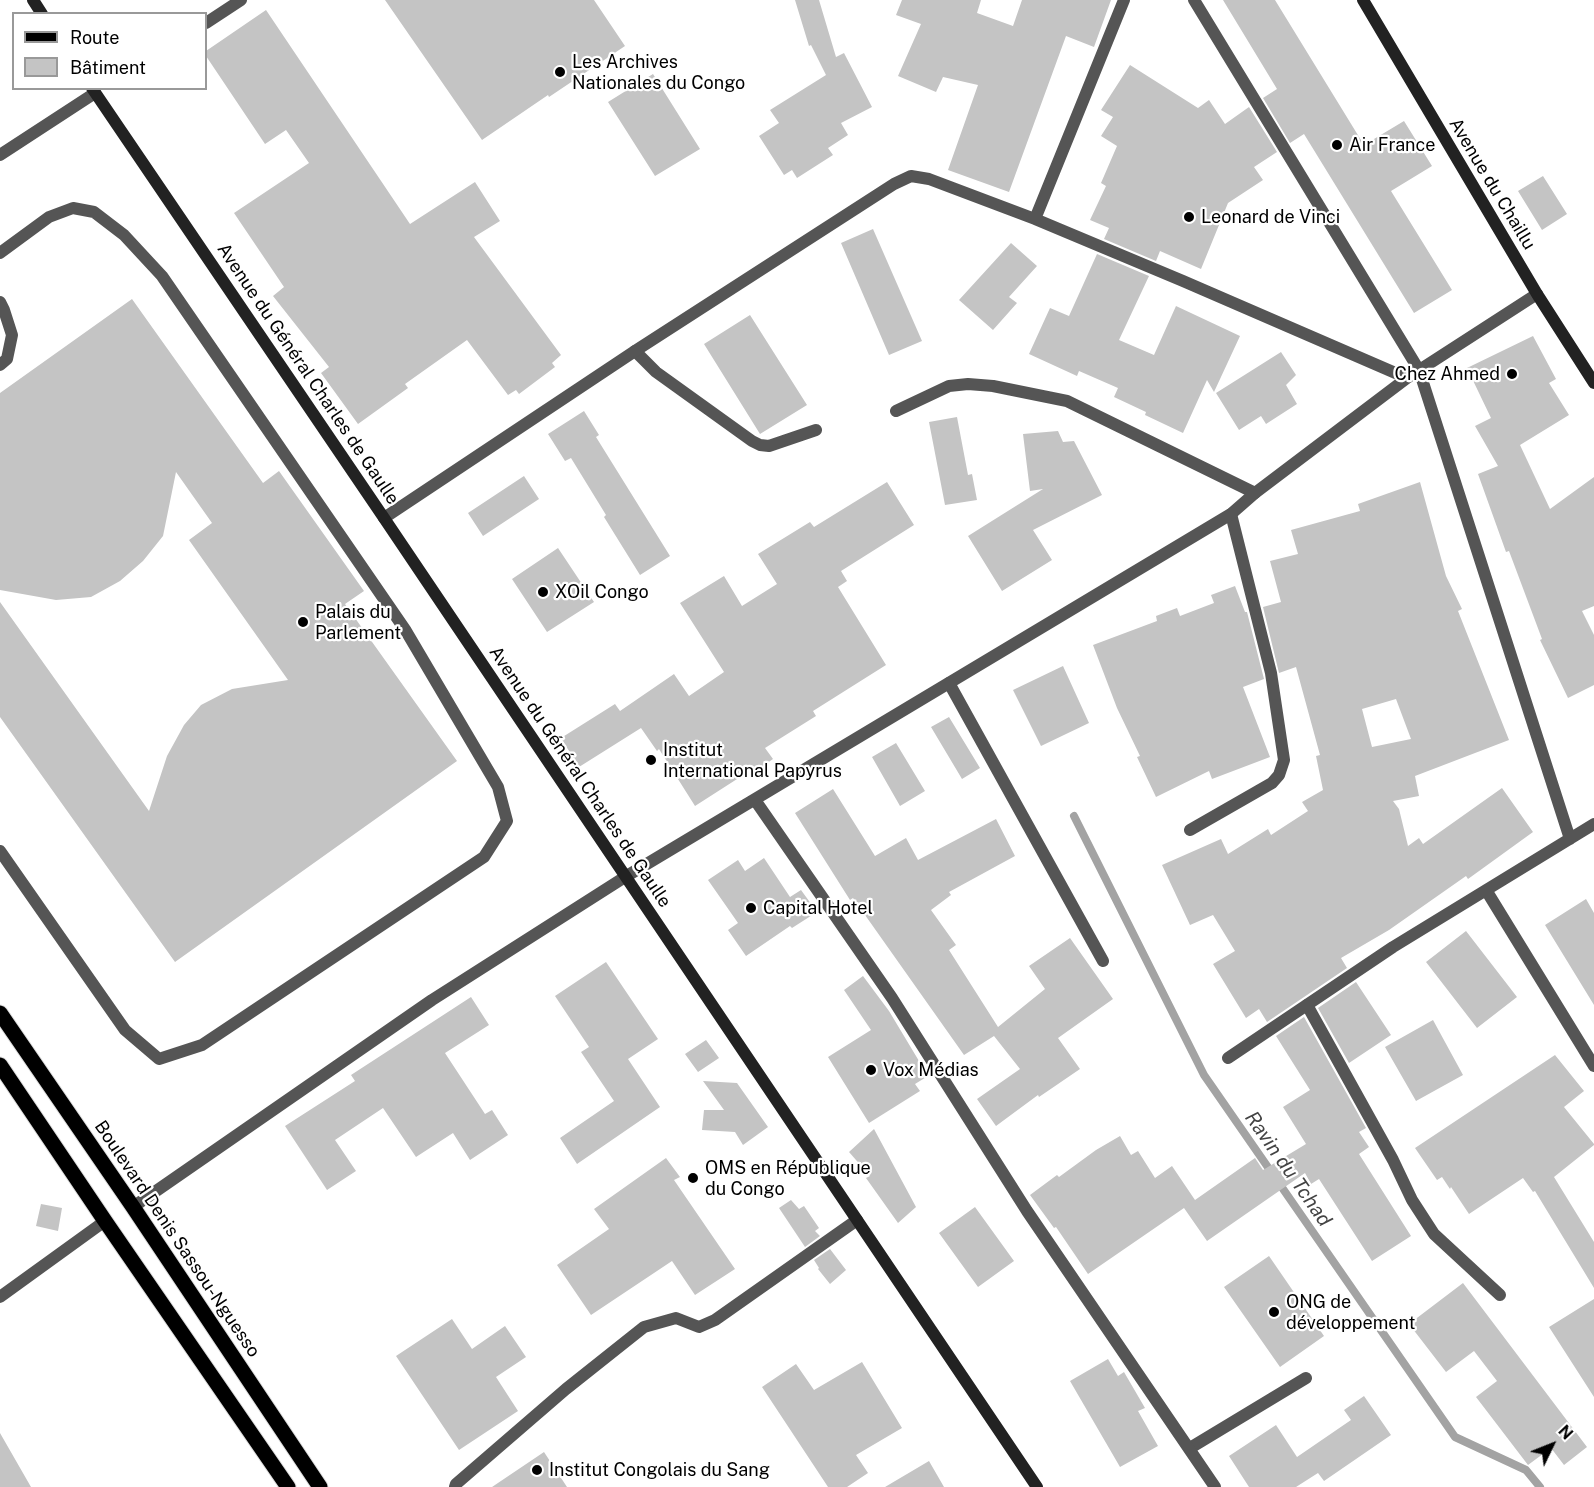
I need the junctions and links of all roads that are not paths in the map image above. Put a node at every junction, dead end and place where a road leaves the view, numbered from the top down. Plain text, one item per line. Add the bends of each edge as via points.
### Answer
1 (241, 0) edge
2 (1124, 0) edge
3 (1194, 0) edge
4 (1363, 0) edge
5 (207, 22) edge
6 (96, 90) edge
7 (0, 155) edge
8 (1035, 219) junction
9 (0, 253) edge
10 (1537, 294) junction
11 (0, 302) edge
12 (635, 351) junction
13 (0, 365) edge
14 (1419, 370) junction
15 (1407, 378) junction
16 (1594, 383) edge
17 (896, 411) dead end
18 (816, 430) dead end
19 (1255, 493) junction
20 (1231, 514) junction
21 (384, 518) junction
22 (949, 683) junction
23 (754, 800) junction
24 (1594, 824) edge
25 (1190, 830) dead end
26 (1570, 839) junction
27 (0, 851) edge
28 (625, 877) junction
29 (1486, 890) junction
30 (1103, 961) dead end
31 (1307, 1005) junction
32 (0, 1013) edge
33 (1228, 1058) dead end
34 (0, 1065) edge
35 (1594, 1066) edge
36 (133, 1207) junction
37 (857, 1220) junction
38 (105, 1221) junction
39 (1500, 1295) dead end
40 (0, 1297) edge
41 (1306, 1378) dead end
42 (1190, 1449) junction
43 (288, 1487) edge
44 (320, 1487) edge
45 (455, 1487) edge
46 (1037, 1487) edge
47 (1215, 1487) edge

1 - 5 street
2 - 8 street
3 - 14 street
4 - 10 street, Avenue du Chaillu
6 - 7 street
6 - 21 street, Avenue du Général Charles de Gaulle
8 - 12 street via 911,176
8 - 15 street
9 - 27 street via 49,217 73,208 94,212 124,235 162,276 405,632 498,787 507,821 484,857 202,1045 159,1059 125,1030
10 - 14 street
10 - 16 street, Avenue du Chaillu
11 - 13 street via 12,335 7,358
12 - 18 street via 656,372 760,445 769,446
12 - 21 street
14 - 15 street
14 - 26 street
15 - 19 street
17 - 19 street via 949,386 968,384 1067,401
19 - 20 street
20 - 22 street
20 - 25 street via 1271,673 1284,760 1272,783
21 - 28 street, Avenue du Général Charles de Gaulle
22 - 23 street
22 - 30 street
23 - 28 street
23 - 42 street via 892,998 1027,1211
24 - 26 street
26 - 29 street
28 - 36 street via 432,1000
28 - 37 street, Avenue du Général Charles de Gaulle
29 - 31 street
29 - 35 street
31 - 33 street
31 - 39 street via 1434,1234
32 - 36 main road, Boulevard Denis Sassou-Nguesso
34 - 38 main road
36 - 44 main road, Boulevard Denis Sassou-Nguesso
37 - 45 street via 699,1328 676,1318 644,1327 566,1389
37 - 46 street, Avenue du Général Charles de Gaulle
38 - 40 street
38 - 43 main road
41 - 42 street
42 - 47 street

